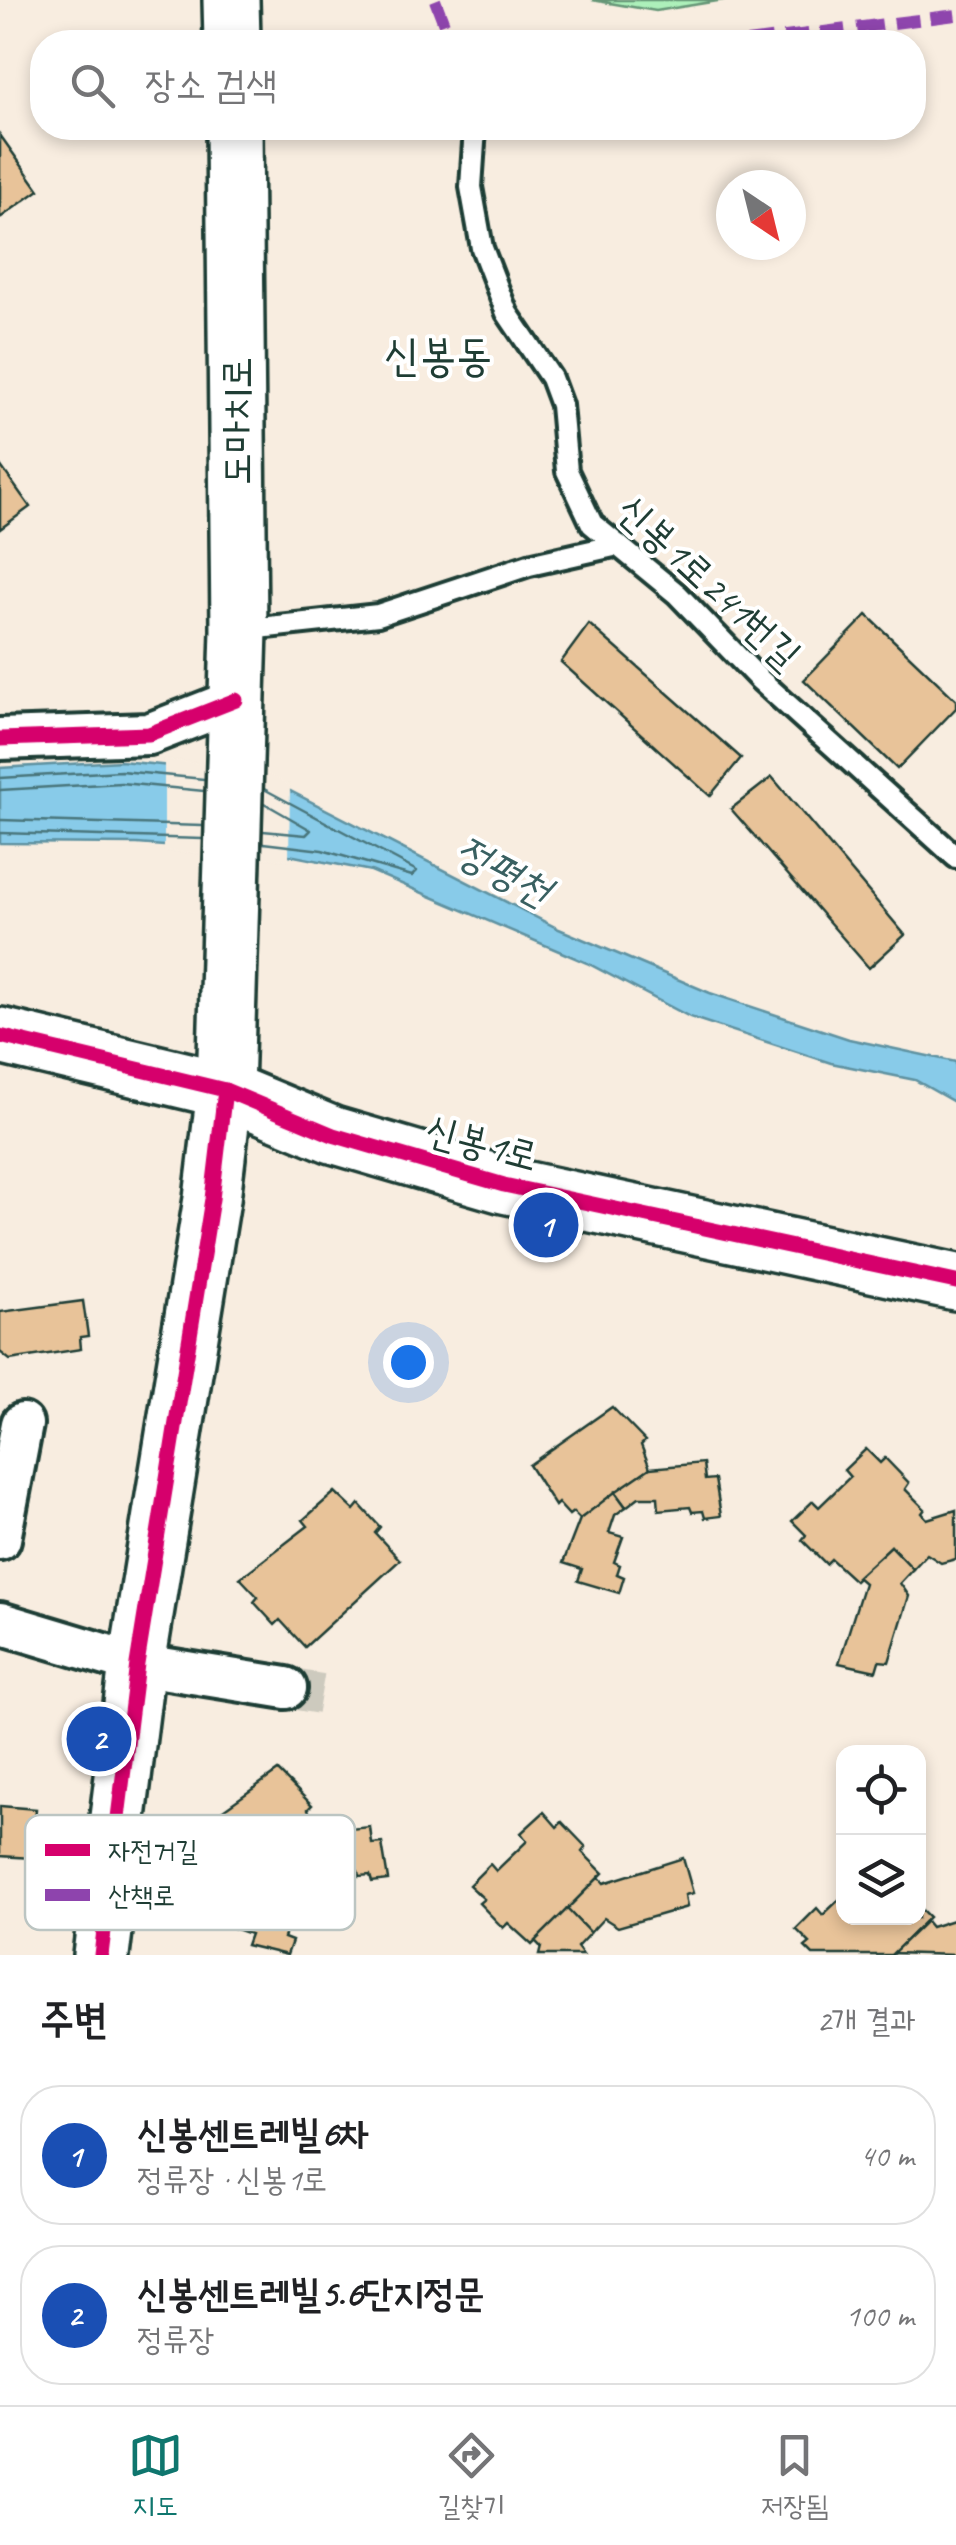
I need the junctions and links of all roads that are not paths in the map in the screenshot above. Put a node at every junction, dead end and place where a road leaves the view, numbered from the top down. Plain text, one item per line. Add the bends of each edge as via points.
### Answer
1 (231, 0) edge
2 (232, 30) edge
3 (234, 140) edge
4 (474, 140) edge
5 (618, 546) junction
6 (239, 630) junction
7 (237, 708) junction
8 (0, 738) edge
9 (956, 857) edge
10 (0, 1036) edge
11 (225, 1090) junction
12 (956, 1282) edge
13 (22, 1424) dead end
14 (0, 1539) edge
15 (0, 1623) edge
16 (137, 1664) junction
17 (286, 1688) tunnel mouth
18 (118, 1815) edge
19 (103, 1930) edge
20 (100, 1955) edge

1 - 2 street
3 - 6 street, 도마치로
4 - 5 lane, 신봉1로241번길 via 471,187 482,248 507,313 550,378 578,499 592,524
5 - 6 lane via 529,565 378,614
5 - 9 lane, 신봉1로241번길
6 - 7 street, 도마치로
7 - 8 street via 149,734
7 - 11 street, 도마치로
10 - 11 street, 신봉1로
11 - 12 street, 신봉1로 via 333,1136 504,1185
11 - 16 street
13 - 14 street
15 - 16 street
16 - 17 street
16 - 18 street
19 - 20 street

